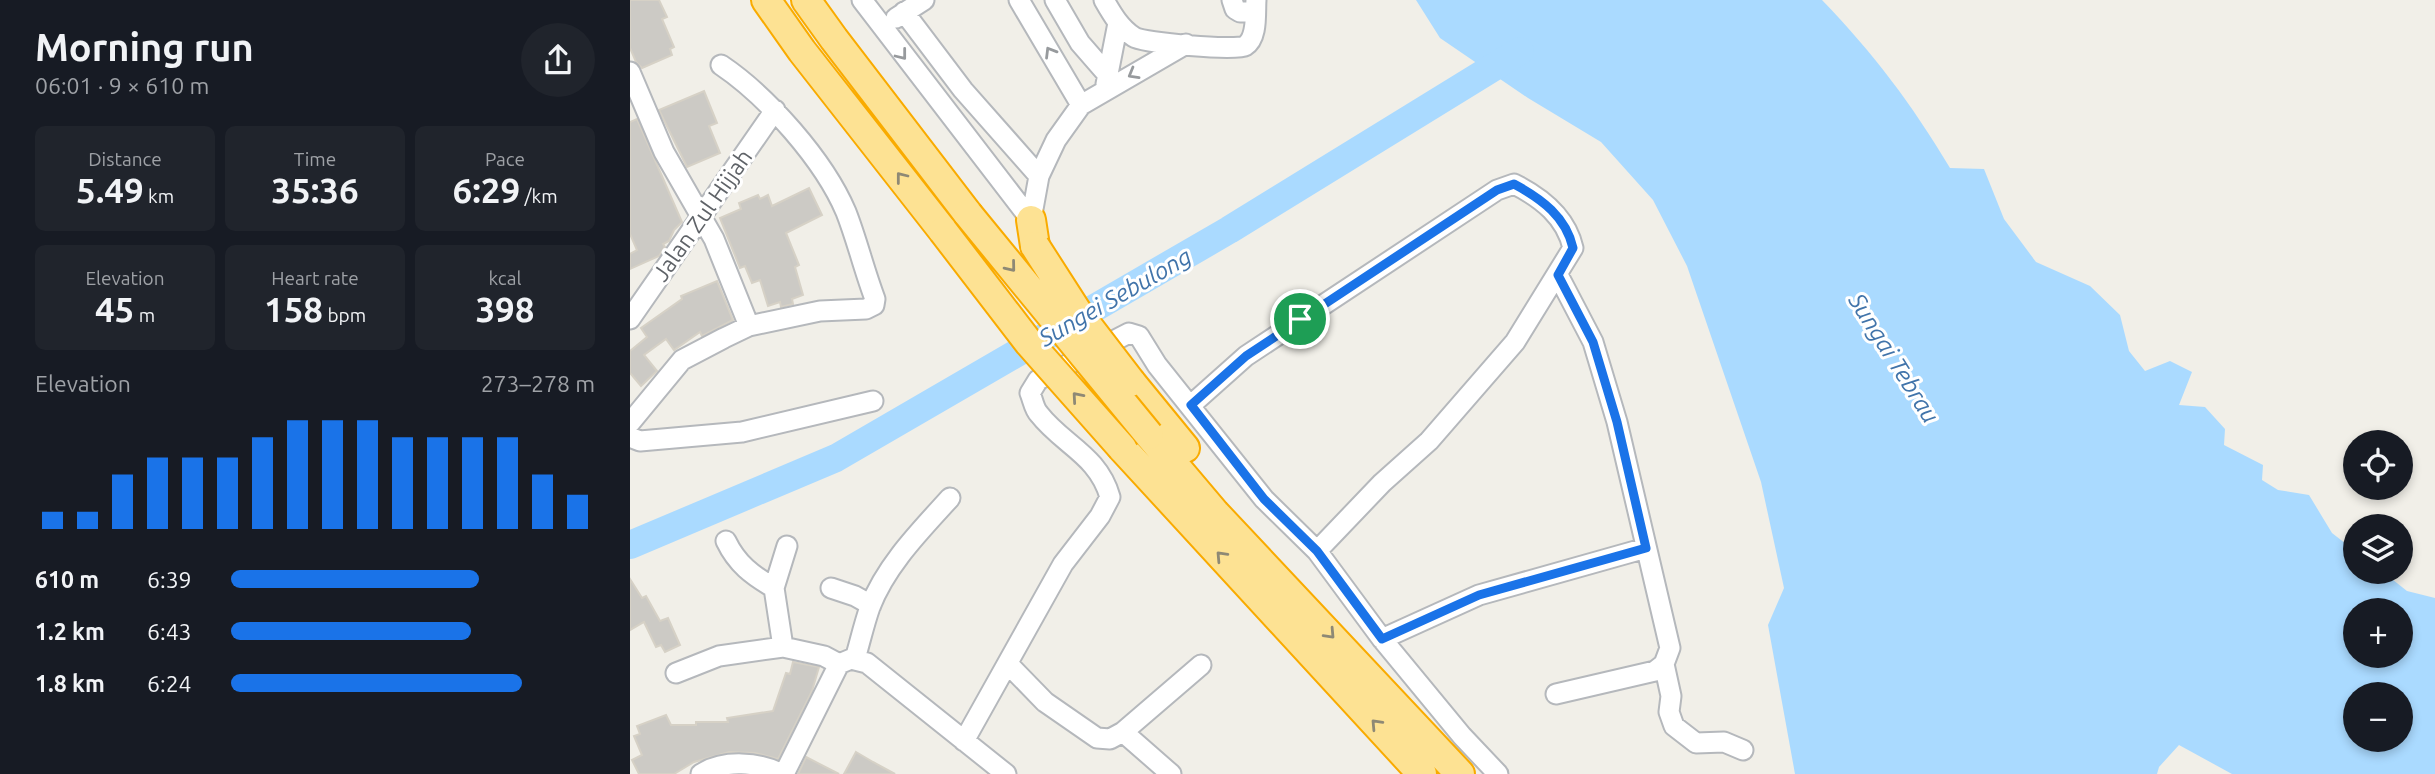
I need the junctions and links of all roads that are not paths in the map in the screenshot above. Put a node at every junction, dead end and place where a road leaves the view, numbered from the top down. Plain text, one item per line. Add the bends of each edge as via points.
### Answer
1 (766, 0) edge
2 (806, 0) edge
3 (862, 0) edge
4 (924, 0) edge
5 (1018, 0) edge
6 (1055, 0) edge
7 (1104, 0) edge
8 (1232, 0) edge
9 (1256, 6) edge
10 (904, 12) junction
11 (1118, 23) junction
12 (882, 29) junction
13 (1186, 44) junction
14 (721, 65) dead end
15 (630, 72) edge
16 (1106, 82) junction
17 (1081, 104) junction
18 (775, 110) junction
19 (1038, 176) junction
20 (701, 217) junction
21 (1033, 233) junction
22 (1558, 275) junction
23 (630, 319) edge
24 (749, 326) junction
25 (873, 401) dead end
26 (1191, 405) junction
27 (630, 423) edge
28 (630, 437) edge
29 (950, 498) dead end
30 (726, 541) dead end
31 (786, 546) dead end
32 (1646, 548) junction
33 (1317, 551) junction
34 (1283, 584) junction
35 (774, 588) junction
36 (831, 588) dead end
37 (871, 605) junction
38 (1382, 639) junction
39 (783, 647) junction
40 (847, 662) junction
41 (1008, 664) junction
42 (1664, 664) junction
43 (1201, 665) dead end
44 (676, 673) dead end
45 (1556, 694) dead end
46 (1123, 732) junction
47 (964, 741) junction
48 (1743, 750) dead end
49 (701, 774) edge
50 (783, 774) edge
51 (1006, 774) edge
52 (1171, 774) edge
53 (1422, 774) edge
54 (1460, 774) edge
55 (1498, 774) edge

53 -> 1 highway, bridge via 1030,343
2 -> 34 highway, bridge via 968,214 1215,513
3 - 12 street
4 - 10 street
17 -> 5 street
6 - 16 street
7 - 11 street
8 - 9 street via 1240,12
9 - 13 street via 1252,38 1245,46 1227,49
10 - 12 street
10 - 19 street via 963,90
11 - 13 street via 1140,40
11 - 16 street
12 -> 21 street
13 -> 16 street
14 - 18 street
15 - 20 street via 664,152
16 - 17 street
17 - 19 street
18 - 20 street, Jalan Zul Hijjah
18 - 24 street via 823,172 845,210 875,299 866,309 820,311
19 - 21 street
20 - 23 street, Jalan Zul Hijjah
20 - 24 street
21 - 34 highway, bridge via 1078,313 1233,505
22 - 26 street via 1573,248 1569,229 1531,193 1514,184 1497,190 1246,356
22 - 32 street via 1593,342
22 - 33 street via 1515,342 1429,441
24 - 27 street via 682,360
25 - 28 street via 742,432 640,441
26 - 33 street via 1264,499
26 - 41 street via 1139,336 1129,333 1038,380 1030,393 1037,413 1104,478 1110,497 1063,564
29 - 37 street via 915,536
30 - 35 street via 748,572
31 - 35 street
32 - 38 street via 1479,595
32 - 42 street via 1670,648
33 - 38 street
34 -> 54 highway
35 - 39 street
36 - 37 street
37 - 40 street
38 - 55 street
39 - 40 street
39 - 44 street via 719,656
40 - 47 street via 867,663
40 - 50 street
41 - 46 street via 1045,702 1097,738 1110,739
41 - 47 street
42 - 45 street via 1655,671
42 - 48 street via 1671,696 1668,712 1674,726 1696,743 1724,742
43 - 46 street
46 - 52 street
47 - 51 street
49 - 50 street via 746,764

